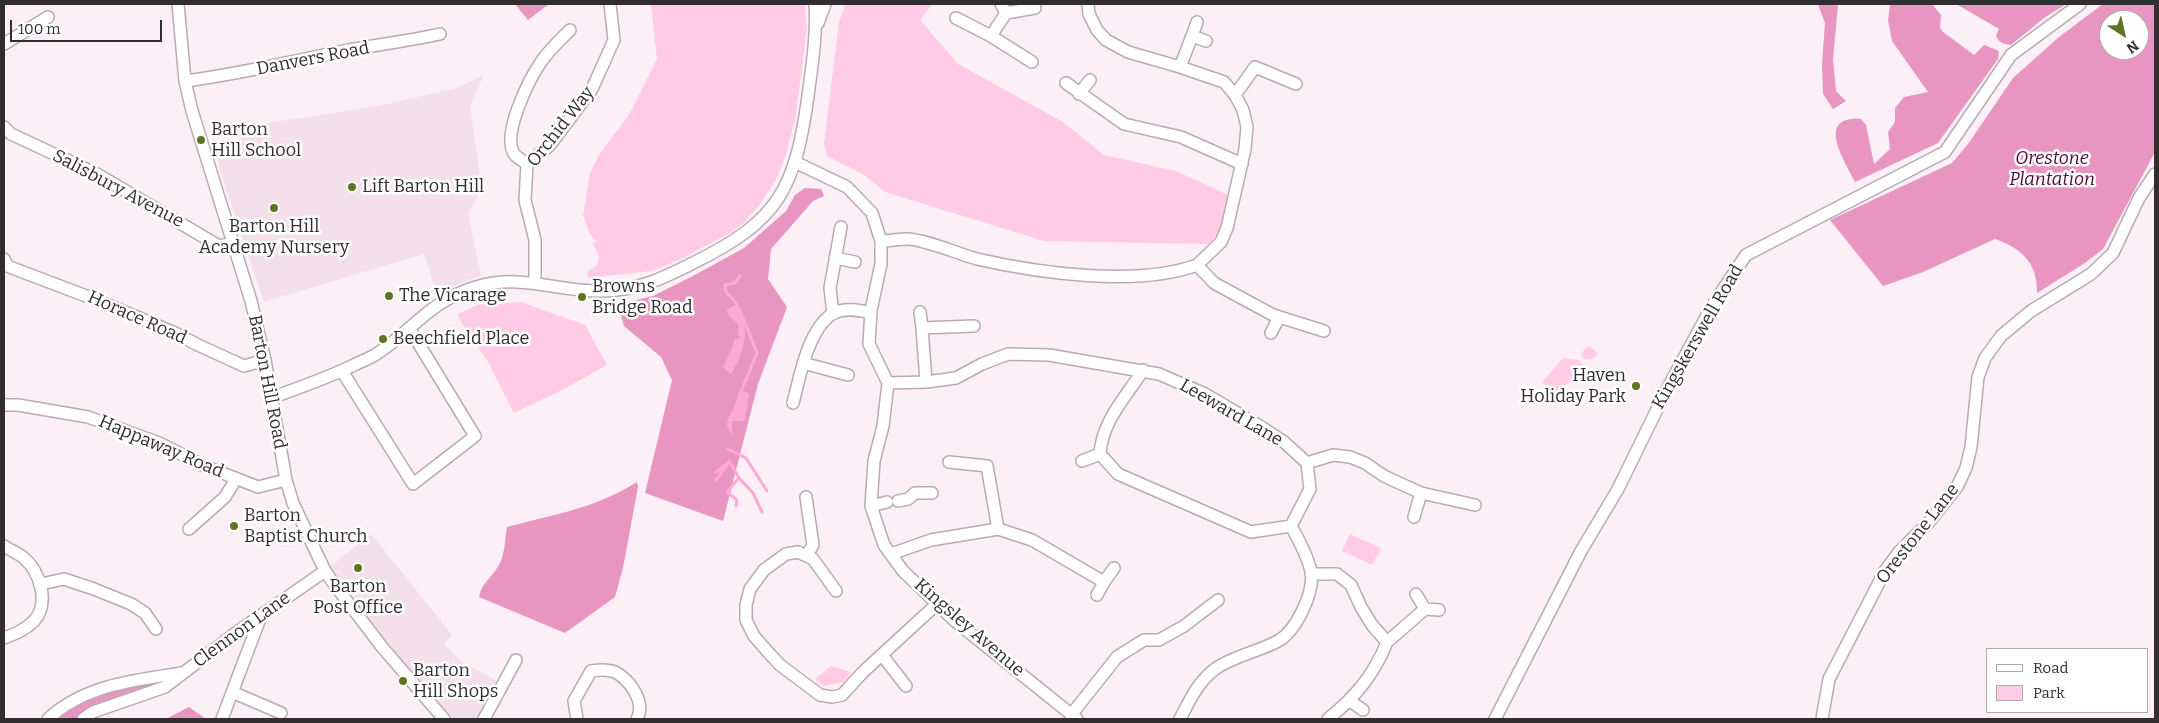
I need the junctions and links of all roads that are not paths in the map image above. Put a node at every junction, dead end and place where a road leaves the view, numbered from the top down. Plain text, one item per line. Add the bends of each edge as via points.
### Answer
1 (178, 4) edge
2 (610, 4) edge
3 (815, 4) edge
4 (825, 4) edge
5 (1088, 4) edge
6 (2080, 4) edge
7 (1035, 8) dead end
8 (1003, 9) edge
9 (48, 17) dead end
10 (956, 18) dead end
11 (1198, 22) dead end
12 (816, 29) junction
13 (570, 30) dead end
14 (440, 34) dead end
15 (990, 36) junction
16 (1192, 36) junction
17 (1206, 42) dead end
18 (4, 44) edge
19 (1032, 62) dead end
20 (1180, 67) junction
21 (1090, 80) dead end
22 (185, 81) junction
23 (1066, 83) dead end
24 (1296, 84) dead end
25 (1079, 94) junction
26 (1235, 95) junction
27 (4, 127) edge
28 (795, 162) junction
29 (527, 164) junction
30 (1242, 164) junction
31 (2155, 174) edge
32 (841, 227) dead end
33 (881, 242) junction
34 (234, 243) junction
35 (835, 258) junction
36 (855, 262) dead end
37 (6, 263) edge
38 (1197, 264) junction
39 (535, 282) junction
40 (871, 312) junction
41 (920, 312) dead end
42 (833, 314) junction
43 (1279, 317) junction
44 (974, 326) dead end
45 (408, 328) junction
46 (922, 328) junction
47 (1324, 331) dead end
48 (1271, 333) dead end
49 (265, 360) junction
50 (803, 363) junction
51 (1143, 370) junction
52 (342, 371) junction
53 (848, 375) dead end
54 (926, 382) junction
55 (888, 383) junction
56 (271, 398) junction
57 (793, 403) dead end
58 (4, 405) edge
59 (1100, 454) junction
60 (949, 462) dead end
61 (1082, 462) dead end
62 (1306, 463) junction
63 (236, 478) junction
64 (286, 480) junction
65 (932, 493) dead end
66 (1421, 493) junction
67 (806, 497) dead end
68 (1475, 505) dead end
69 (871, 506) junction
70 (1414, 517) dead end
71 (1291, 526) junction
72 (998, 528) junction
73 (189, 529) dead end
74 (4, 546) edge
75 (891, 554) junction
76 (806, 555) junction
77 (1114, 568) dead end
78 (325, 571) junction
79 (1312, 574) junction
80 (1104, 582) junction
81 (41, 584) junction
82 (836, 591) dead end
83 (1416, 594) dead end
84 (1097, 595) dead end
85 (1218, 600) dead end
86 (938, 603) junction
87 (1425, 608) junction
88 (1439, 610) dead end
89 (261, 616) junction
90 (156, 629) dead end
91 (4, 638) edge
92 (1387, 642) junction
93 (882, 655) junction
94 (516, 660) dead end
95 (184, 673) junction
96 (906, 686) dead end
97 (232, 692) junction
98 (1350, 701) junction
99 (1363, 710) dead end
100 (281, 713) dead end
101 (1074, 717) edge
102 (48, 719) edge
103 (83, 719) edge
104 (222, 719) edge
105 (444, 719) edge
106 (484, 719) edge
107 (577, 719) edge
108 (637, 719) edge
109 (1180, 719) edge
110 (1328, 719) edge
111 (1496, 719) edge
112 (1822, 719) edge

1 - 22 street, Barton Hill Road
2 - 29 street, Orchid Way via 614,40 592,90 550,145
3 - 12 street
4 - 12 street
5 - 20 street via 1089,14 1106,40 1128,52
6 - 111 street, Kingskerswell Road via 2011,55 1945,152 1746,255 1712,306 1666,391
7 - 8 street
8 - 15 street
9 - 18 street
10 - 15 street
11 - 16 street
12 - 28 street via 802,138
13 - 29 street via 542,60 525,87 511,143 515,154
14 - 22 street, Danvers Road via 255,71
15 - 19 street
16 - 17 street
16 - 20 street
20 - 26 street via 1224,82
21 - 25 street
22 - 34 street, Barton Hill Road
23 - 25 street
24 - 26 street via 1255,67
25 - 30 street via 1124,124 1181,137
26 - 30 street via 1247,128
27 - 34 street, Salisbury Avenue via 12,134 97,174 219,246
28 - 33 street via 847,187 872,213
28 - 39 street via 783,191 768,212 747,232 720,250 672,274 642,285 602,291
29 - 39 street, Orchid Way via 526,200 535,240
30 - 38 street via 1228,228 1221,242
31 - 112 street, Orestone Lane via 2139,198 2113,253 2091,274 2024,317 2001,336 1986,358 1978,377 1966,468 1957,487 1885,571 1829,679
32 - 35 street
33 - 38 street via 909,239 977,258 1034,270 1068,273 1142,277
33 - 40 street via 881,264
34 - 49 street, Barton Hill Road
35 - 36 street
35 - 42 street via 830,288
37 - 49 street, Horace Road via 176,333 244,366
38 - 43 street via 1214,283
39 - 45 street via 508,281 475,287 432,307
40 - 42 street via 852,309
40 - 55 street via 869,344
41 - 46 street
42 - 50 street via 811,341
43 - 47 street
43 - 48 street
44 - 46 street
45 - 52 street via 377,354
45 - 52 street via 476,436 413,484
46 - 54 street
49 - 56 street, Barton Hill Road
50 - 53 street
50 - 57 street
51 - 54 street, Leeward Lane via 1049,354 1008,354 956,378
51 - 59 street via 1105,427
51 - 62 street, Leeward Lane via 1214,399 1277,437
52 - 56 street
54 - 55 street, Leeward Lane
55 - 69 street, Kingsley Avenue via 883,426 874,461
56 - 64 street, Barton Hill Road
58 - 63 street, Happaway Road via 88,417 159,443
59 - 61 street
59 - 71 street via 1118,474 1251,532
60 - 72 street via 987,466
62 - 66 street via 1333,455 1350,457
62 - 71 street via 1310,488
63 - 64 street, Happaway Road via 258,487
63 - 73 street via 225,497
64 - 78 street, Barton Hill Road via 293,503
65 - 69 street via 915,493 908,499
66 - 68 street
66 - 70 street
67 - 76 street via 813,545
69 - 75 street, Kingsley Avenue via 884,545
71 - 79 street via 1307,556
72 - 75 street via 931,540
72 - 80 street via 1032,540
74 - 81 street via 23,558
75 - 86 street, Kingsley Avenue via 903,571
76 - 82 street
76 - 93 street via 798,552 786,554 764,570 750,589 746,620 754,636 780,665 820,695 832,697 842,695
77 - 80 street
78 - 89 street, Clennon Lane
78 - 105 street, Barton Hill Road via 382,647
79 - 92 street via 1337,574 1351,585 1372,625
79 - 109 street via 1308,596 1288,634 1216,668 1199,683
80 - 84 street
81 - 90 street via 64,579 94,589 145,613
81 - 91 street via 42,595 35,620 22,631
83 - 87 street
85 - 101 street via 1184,626 1159,640 1144,640 1117,657
86 - 93 street
86 - 101 street, Kingsley Avenue via 955,621
87 - 88 street
87 - 92 street
89 - 95 street, Clennon Lane
89 - 97 street
92 - 98 street via 1381,659
93 - 96 street
94 - 106 street
95 - 102 street, Clennon Lane via 125,682 95,691 67,704
95 - 103 street, Clennon Lane via 165,687 93,712
97 - 100 street
97 - 104 street
98 - 99 street
98 - 110 street
107 - 108 street via 574,701 590,672 598,670 614,672 634,689 639,702

